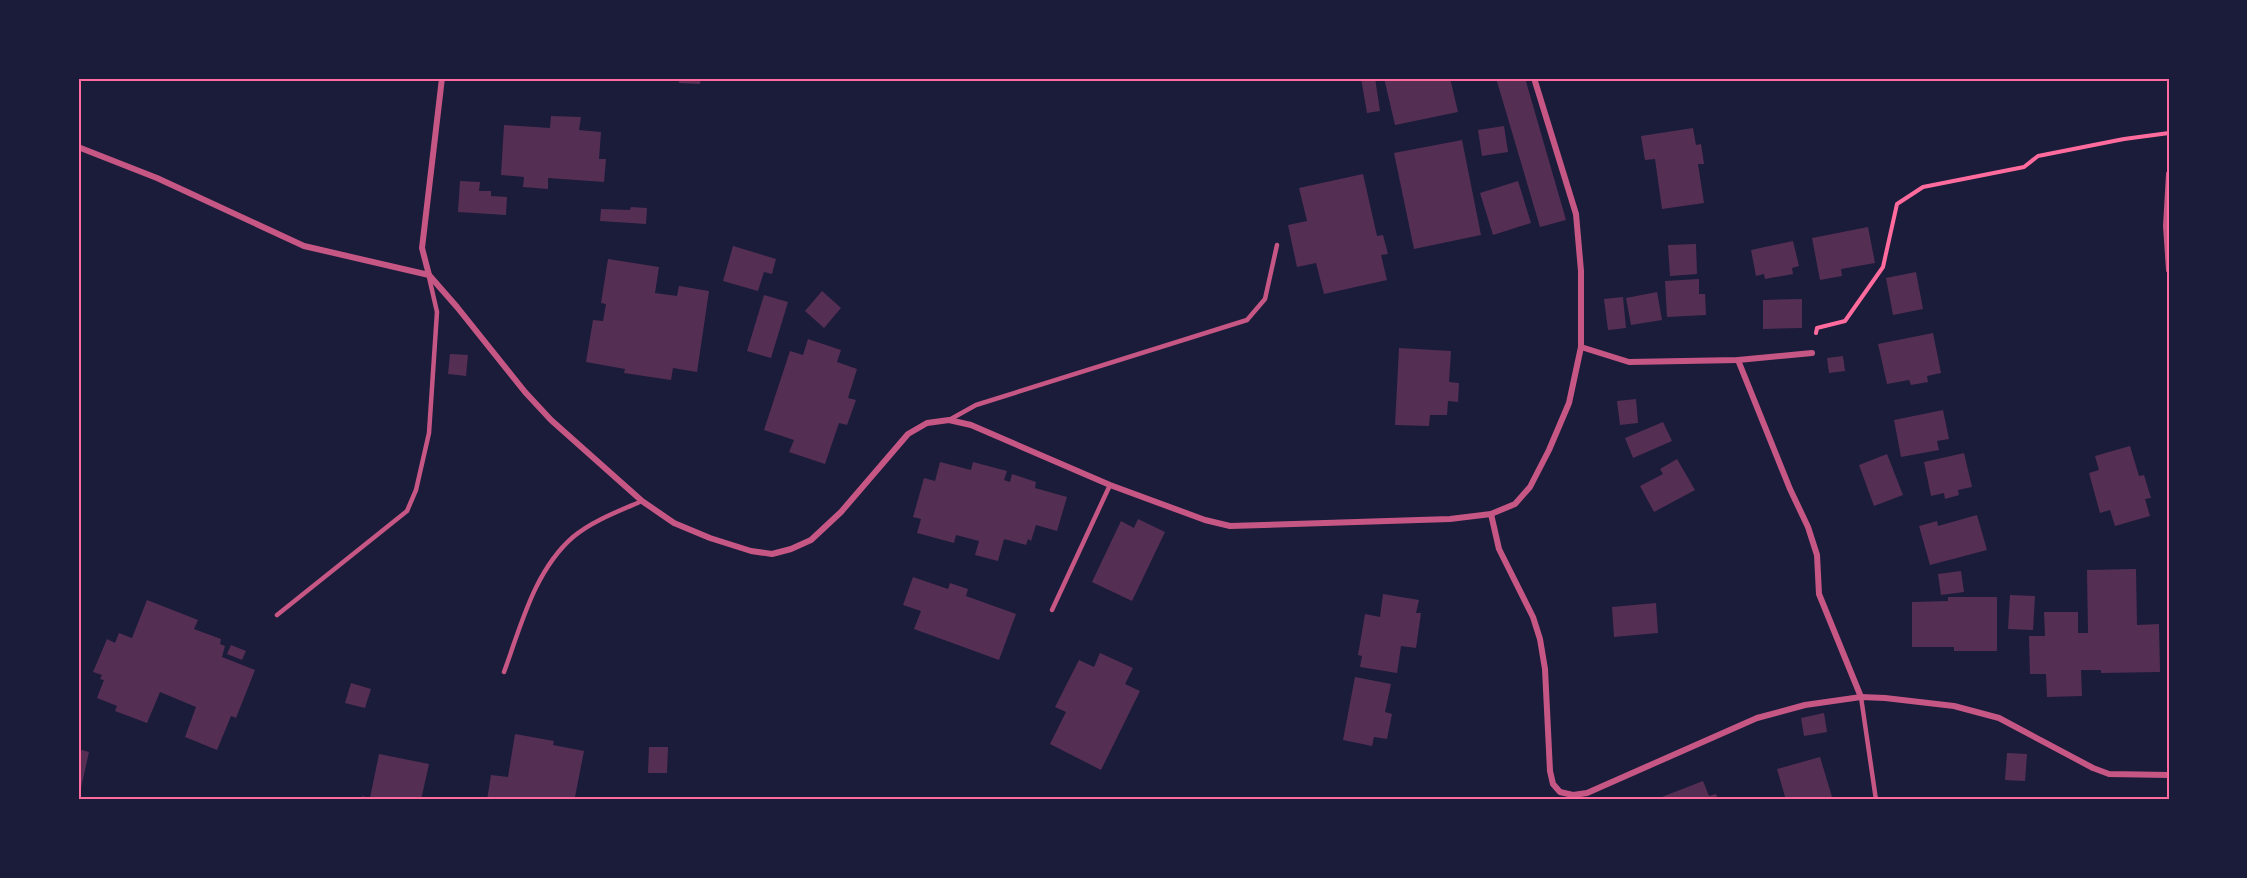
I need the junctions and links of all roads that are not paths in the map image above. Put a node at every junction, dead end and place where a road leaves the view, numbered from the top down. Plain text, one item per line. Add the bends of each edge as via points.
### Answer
1 (442, 78) edge
2 (1534, 78) edge
3 (78, 147) edge
4 (2169, 174) edge
5 (1277, 245) dead end
6 (2169, 270) edge
7 (429, 276) junction
8 (1581, 347) junction
9 (1812, 353) road end
10 (1738, 360) junction
11 (949, 420) junction
12 (1110, 485) junction
13 (642, 501) junction
14 (1491, 514) junction
15 (1052, 610) dead end
16 (277, 615) dead end
17 (504, 672) dead end
18 (1861, 697) junction
19 (2169, 775) edge
20 (1560, 792) junction
21 (1557, 800) edge
22 (1876, 800) edge

1 - 7 street via 422,248
2 - 8 street via 1576,214
3 - 7 street via 157,178 304,246
4 - 6 street
5 - 11 lane via 1265,299 1247,320 976,405
7 - 13 street via 551,420
7 - 16 lane via 437,312 429,434 407,511
8 - 10 street via 1629,362
8 - 14 street via 1569,403 1550,450 1530,487 1515,504
9 - 10 street
10 - 18 street via 1808,527 1817,555 1819,594
11 - 12 street via 971,425
11 - 13 street via 927,423 908,434 841,512 811,540 791,549 772,554 710,538 675,523
12 - 14 street via 1230,526 1449,519
12 - 15 lane
13 - 17 lane via 601,519 573,537 551,561 532,595
14 - 20 street via 1499,549 1540,639 1550,771
18 - 19 street via 1954,706 1999,718 2109,774
18 - 20 street via 1805,705 1757,718 1587,793
18 - 22 lane
20 - 21 street

